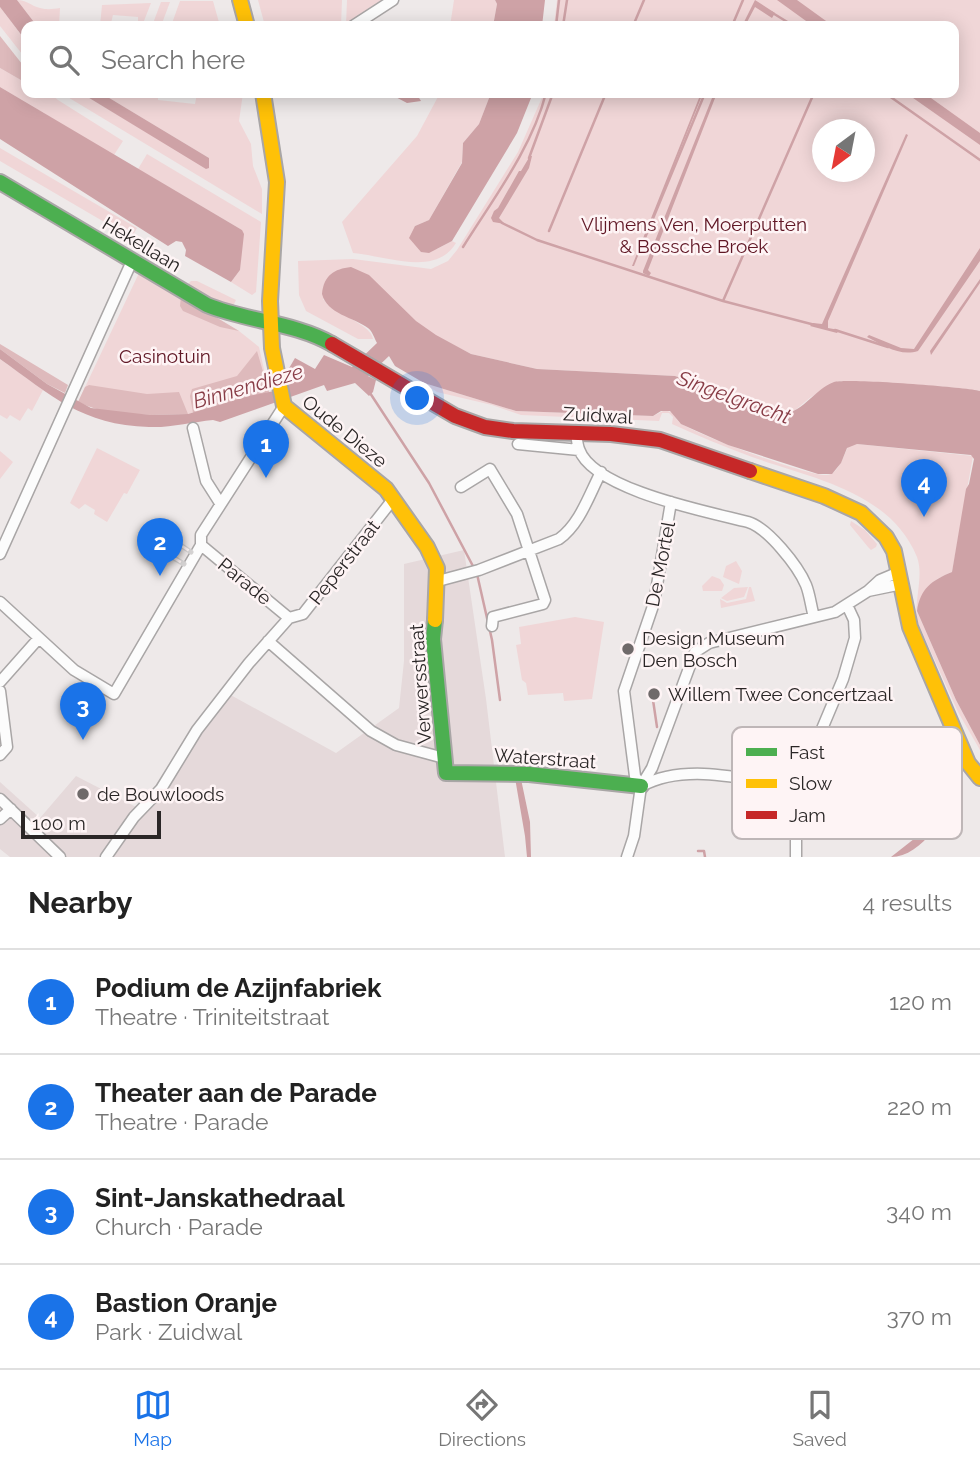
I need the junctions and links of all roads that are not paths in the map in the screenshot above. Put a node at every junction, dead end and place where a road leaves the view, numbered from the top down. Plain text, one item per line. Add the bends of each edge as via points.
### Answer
1 (240, 0) edge
2 (393, 0) edge
3 (246, 21) edge
4 (361, 21) edge
5 (264, 98) edge
6 (0, 181) edge
7 (132, 261) junction
8 (271, 325) junction
9 (284, 403) junction
10 (193, 428) dead end
11 (576, 433) junction
12 (518, 444) dead end
13 (579, 450) junction
14 (601, 472) junction
15 (461, 487) dead end
16 (394, 498) junction
17 (671, 502) junction
18 (220, 503) junction
19 (407, 517) joint
20 (201, 545) junction
21 (530, 552) junction
22 (0, 554) edge
23 (900, 578) junction
24 (438, 582) junction
25 (0, 602) edge
26 (847, 605) junction
27 (814, 617) junction
28 (289, 618) junction
29 (492, 626) dead end
30 (39, 638) junction
31 (268, 641) junction
32 (0, 682) edge
33 (0, 691) edge
34 (823, 727) edge
35 (952, 727) edge
36 (962, 750) edge
37 (0, 755) edge
38 (444, 758) junction
39 (446, 774) joint
40 (980, 778) edge
41 (732, 779) edge
42 (641, 786) junction
43 (0, 799) edge
44 (11, 810) junction
45 (0, 819) edge
46 (796, 839) edge
47 (60, 857) edge
48 (106, 857) edge
49 (627, 857) edge
50 (796, 857) edge

1 - 3 main road
2 - 4 street
5 - 8 main road, Oude Dieze via 277,182
6 - 7 main road, Hekellaan
7 - 8 main road, Hekellaan via 226,314
7 - 22 street
8 - 9 main road, Oude Dieze
8 - 11 main road, Zuidwal via 325,340 455,416 485,427
9 - 16 main road, Oude Dieze
9 - 18 street
10 - 18 street via 206,481
11 - 13 street
11 - 23 main road, Zuidwal via 660,440 840,502 886,537
12 - 13 street, Zuidwal
13 - 14 street
14 - 17 street via 644,495
14 - 21 street via 569,532
15 - 21 street via 490,469 517,514
16 - 19 main road, Oude Dieze
16 - 28 street, Peperstraat via 303,614
17 - 27 street via 763,528 802,577
17 - 42 street, De Mortel via 654,603 624,691 635,776
18 - 20 street via 201,535
19 - 24 main road, Verwersstraat via 427,547
20 - 28 street, Parade
20 - 30 street, Parade via 114,694 74,670
21 - 24 street
21 - 29 street via 545,602 493,617
23 - 26 street via 880,580
23 - 35 main road, Zuidwal via 915,644
24 - 38 main road, Verwersstraat via 433,639
25 - 30 street
26 - 27 street
26 - 34 street via 855,638
27 - 42 street via 709,643 695,652
28 - 31 street, Parade
30 - 32 street
31 - 38 street via 371,731 396,745
31 - 48 street, Parade
33 - 37 street via 7,747
36 - 40 main road, Zuidwal
38 - 39 main road, Verwersstraat
39 - 42 main road, Waterstraat via 529,774
41 - 42 street via 659,776
42 - 49 street
43 - 44 street
44 - 45 street
44 - 47 street
46 - 50 street

